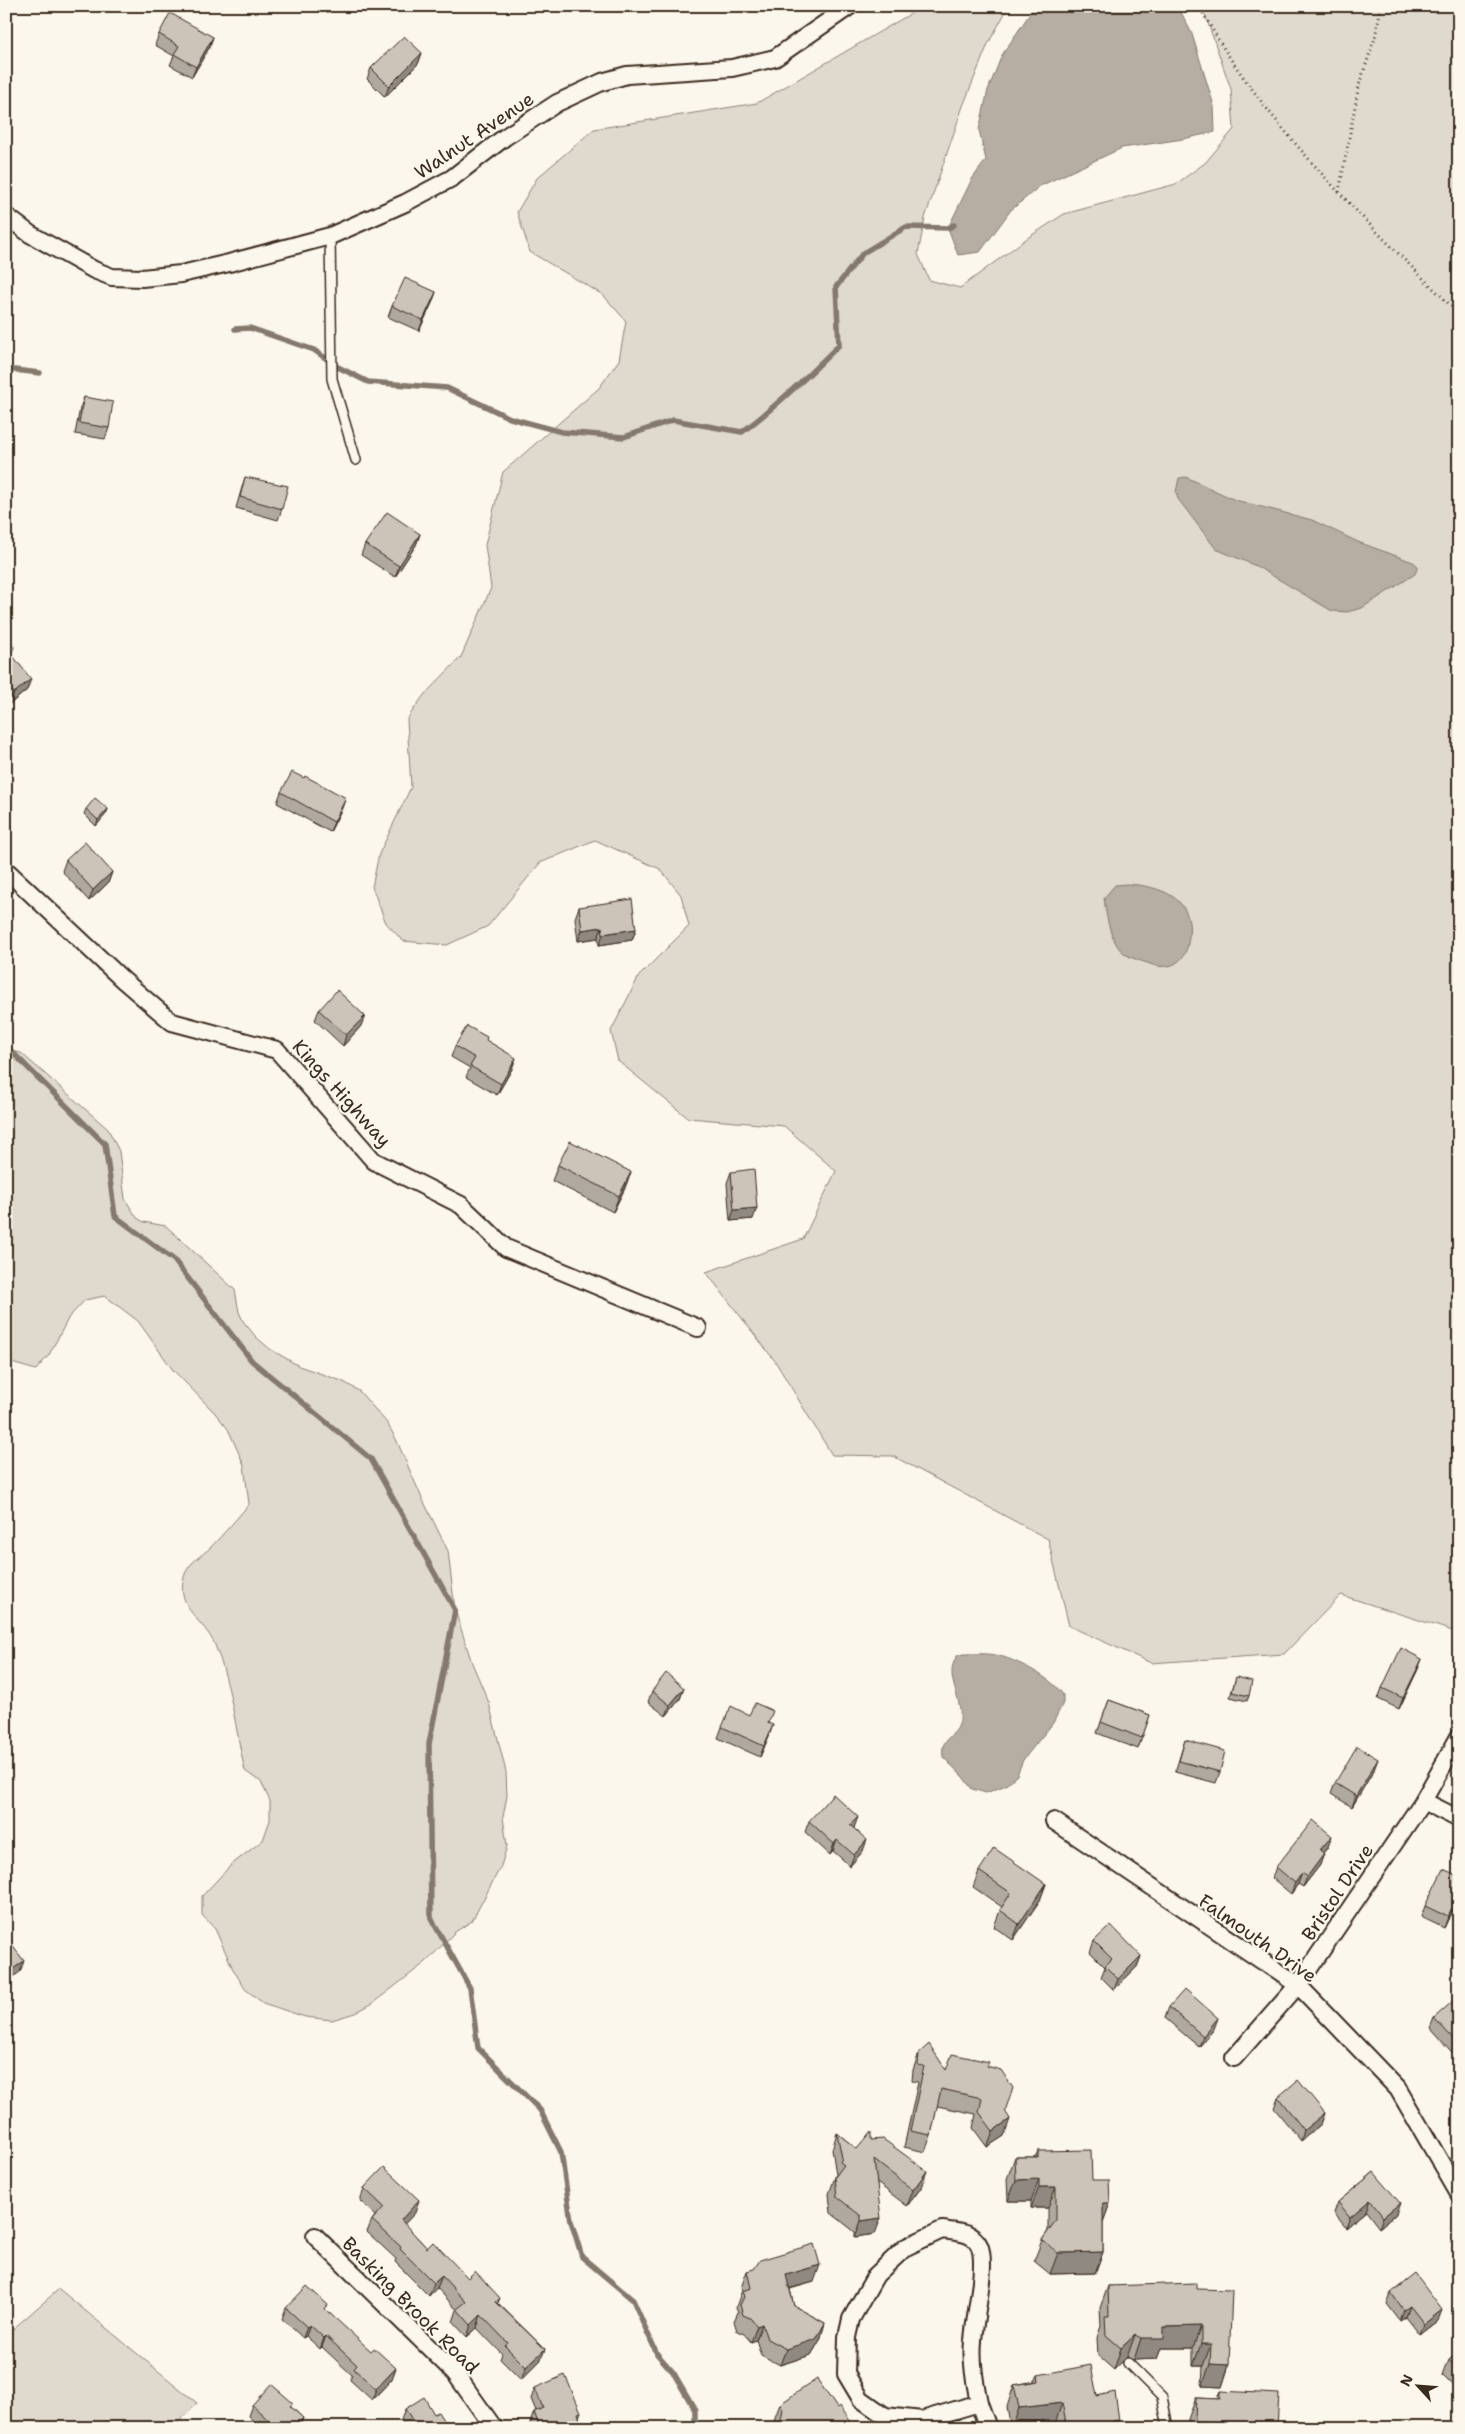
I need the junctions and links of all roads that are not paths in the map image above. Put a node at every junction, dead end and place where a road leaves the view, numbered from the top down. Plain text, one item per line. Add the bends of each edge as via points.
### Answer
1 (850, 6) edge
2 (6, 216) edge
3 (330, 236) junction
4 (356, 460) dead end
5 (6, 870) edge
6 (698, 1328) dead end
7 (1459, 1736) edge
8 (1423, 1801) junction
9 (1459, 1819) edge
10 (1054, 1821) dead end
11 (1298, 1986) junction
12 (1234, 2058) dead end
13 (1459, 2194) edge
14 (315, 2236) dead end
15 (1128, 2363) edge
16 (980, 2403) junction
17 (494, 2428) edge
18 (988, 2428) edge
19 (1168, 2428) edge

1 - 3 street, Walnut Avenue via 775,58 732,68 627,75 602,82 557,102 452,178
2 - 3 street, Walnut Avenue via 30,234 112,277 181,274
3 - 4 lane via 332,379
5 - 6 street, Kings Highway via 172,1022 277,1050 374,1161 462,1205 506,1248
7 - 8 street, Bristol Drive
8 - 9 street
8 - 11 street, Bristol Drive
10 - 11 street, Falmouth Drive
11 - 12 street, Bristol Drive
11 - 13 street, Falmouth Drive via 1398,2089
14 - 17 street, Basking Brook Road via 455,2372
15 - 19 lane via 1162,2397
16 - 16 street via 973,2372 973,2343 984,2260 979,2244 970,2235 942,2230 906,2247 876,2275 851,2319 846,2374 861,2399 885,2416 922,2420
16 - 18 street

